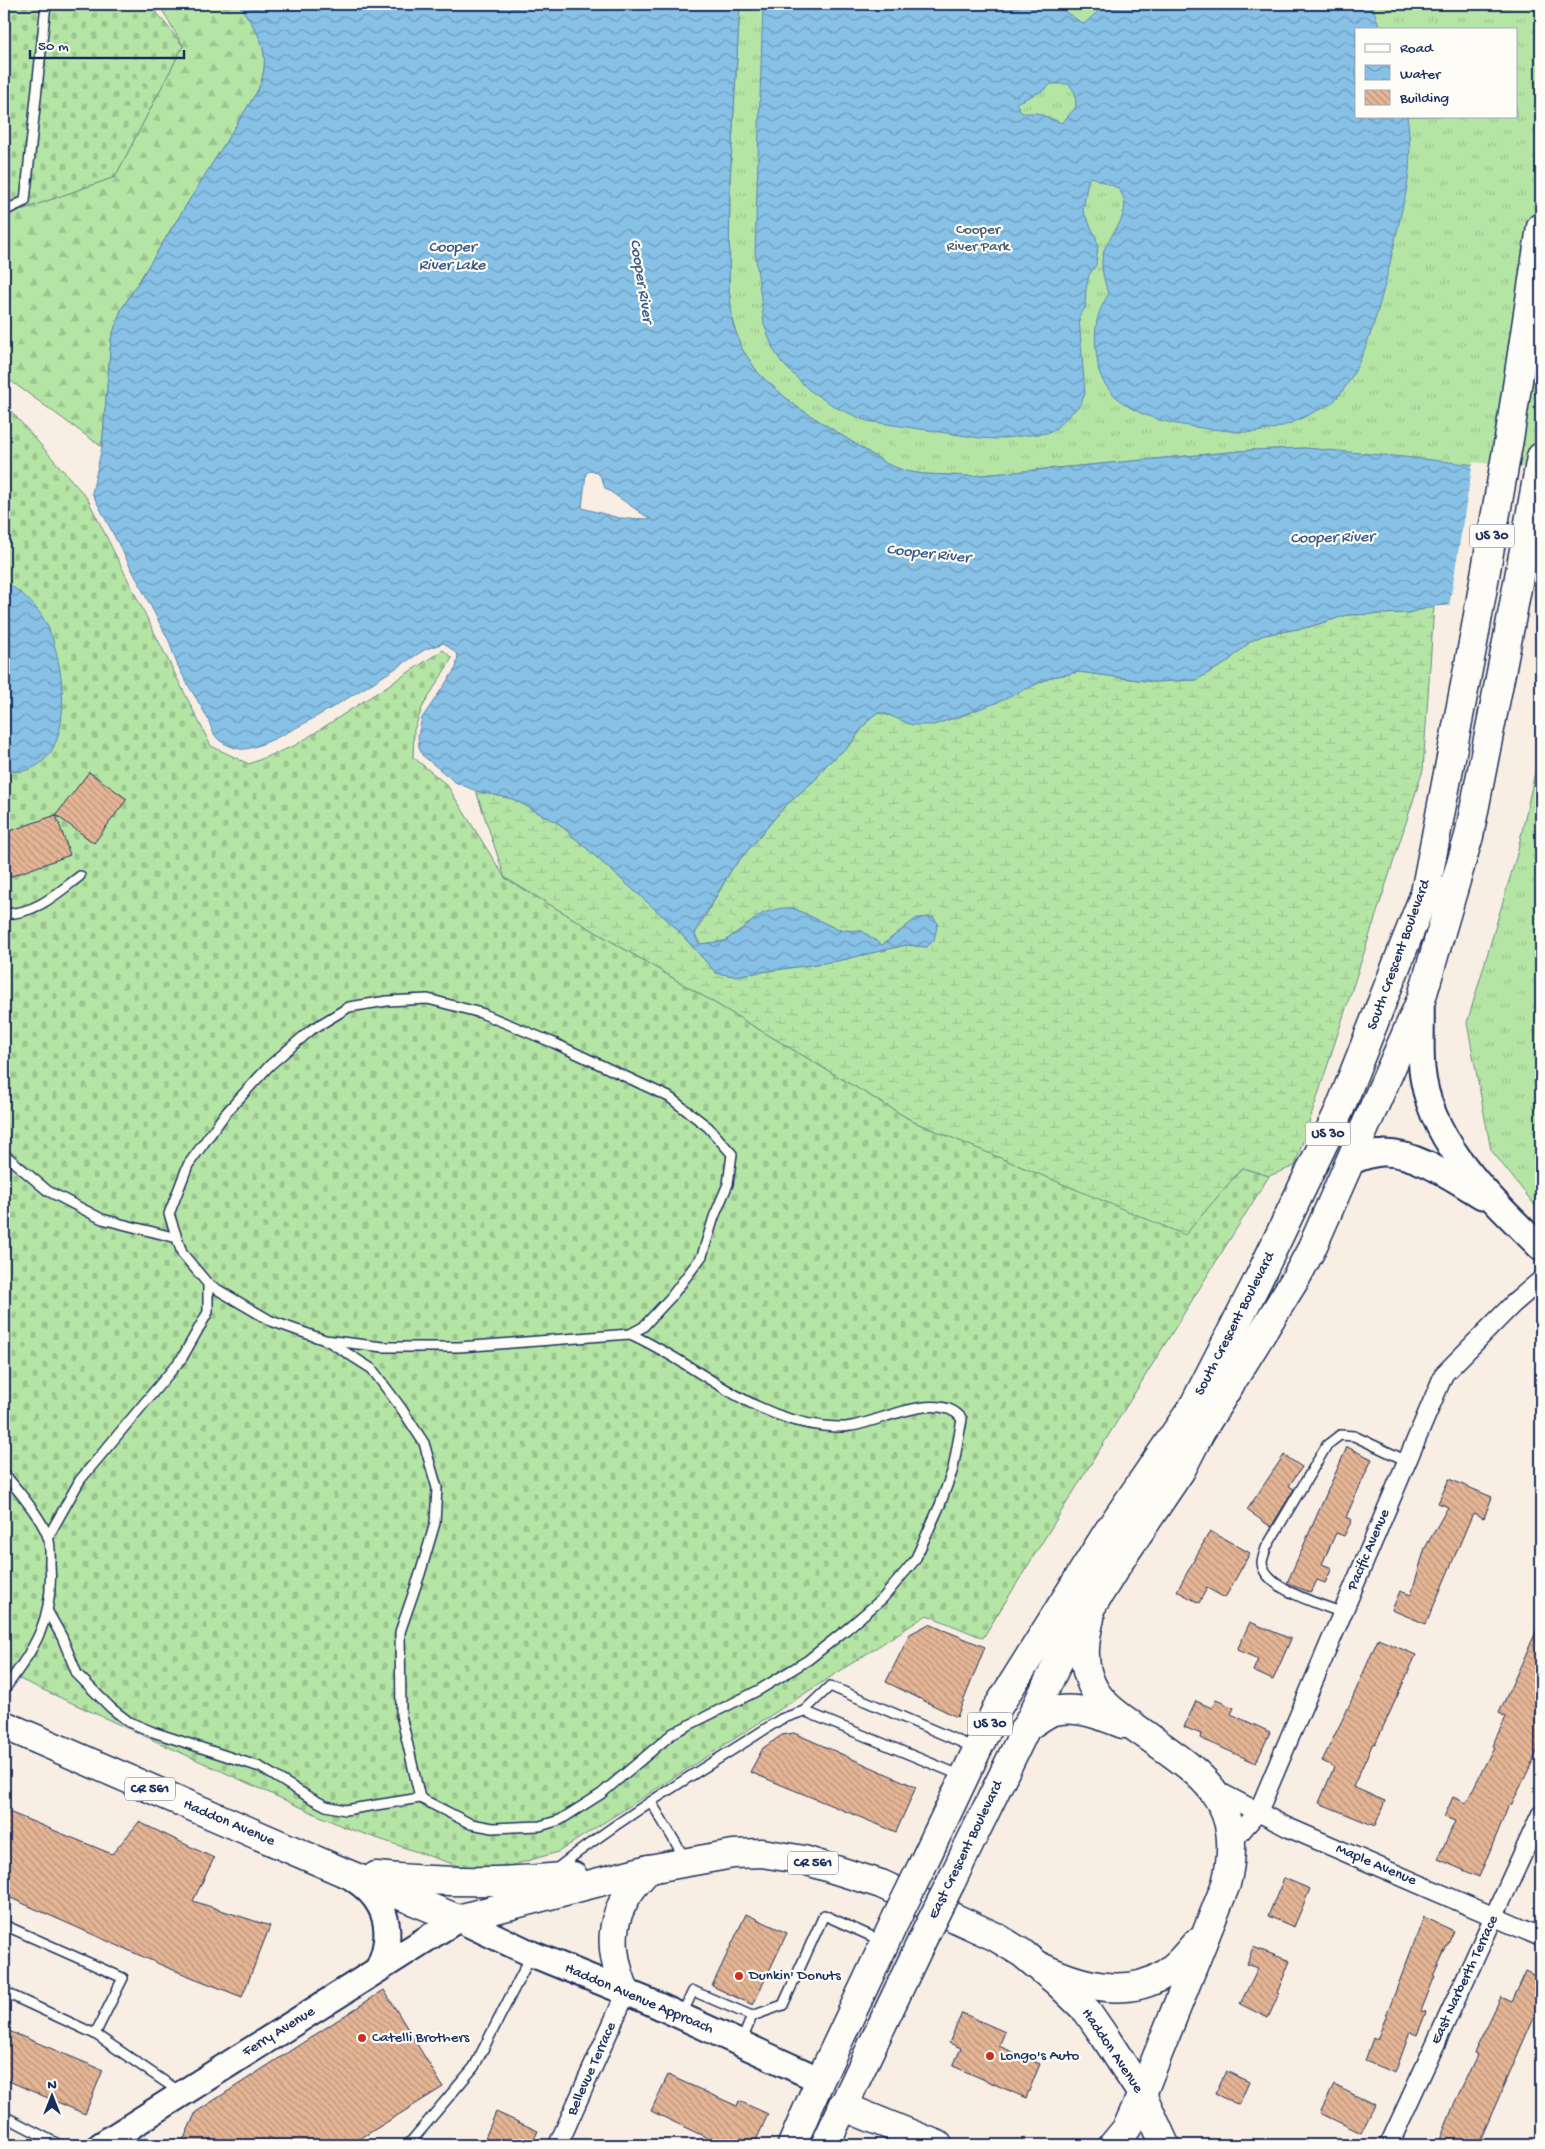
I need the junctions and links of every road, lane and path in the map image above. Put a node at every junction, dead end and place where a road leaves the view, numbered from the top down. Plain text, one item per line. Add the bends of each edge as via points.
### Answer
1 (46, 4) edge
2 (4, 211) edge
3 (1541, 228) edge
4 (1541, 456) edge
5 (80, 876) dead end
6 (4, 914) edge
7 (1421, 1000) junction
8 (4, 1154) edge
9 (1349, 1162) junction
10 (1503, 1210) junction
11 (177, 1238) junction
12 (1541, 1248) edge
13 (1541, 1280) edge
14 (208, 1284) junction
15 (630, 1334) junction
16 (325, 1340) junction
17 (1407, 1461) junction
18 (4, 1474) edge
19 (48, 1537) junction
20 (1119, 1562) joint
21 (1084, 1595) junction
22 (48, 1612) junction
23 (1343, 1613) junction
24 (4, 1690) edge
25 (804, 1711) junction
26 (4, 1725) edge
27 (1024, 1729) junction
28 (1140, 1731) junction
29 (978, 1749) junction
30 (964, 1777) junction
31 (1213, 1789) junction
32 (420, 1798) junction
33 (651, 1802) junction
34 (1258, 1812) junction
35 (1541, 1814) edge
36 (1230, 1844) junction
37 (687, 1861) junction
38 (649, 1869) junction
39 (343, 1872) junction
40 (545, 1878) junction
41 (1494, 1916) junction
42 (458, 1920) junction
43 (4, 1925) edge
44 (891, 1930) junction
45 (1204, 1934) junction
46 (1541, 1937) edge
47 (532, 1954) junction
48 (1039, 1966) junction
49 (378, 1969) junction
50 (4, 1992) edge
51 (626, 1994) junction
52 (681, 2016) junction
53 (752, 2016) junction
54 (95, 2034) junction
55 (741, 2044) junction
56 (820, 2080) junction
57 (182, 2093) junction
58 (1142, 2094) junction
59 (842, 2106) junction
60 (4, 2116) edge
61 (60, 2145) edge
62 (101, 2145) edge
63 (408, 2145) edge
64 (558, 2145) edge
65 (792, 2145) edge
66 (825, 2145) edge
67 (938, 2145) edge
68 (1113, 2145) edge
69 (1166, 2145) edge
70 (1388, 2145) edge

1 - 2 lane via 25,201
3 - 21 main road, South Crescent Boulevard / US 30 via 1474,638 1424,893 1343,1102 1258,1280 1193,1407 1112,1525
4 - 7 main road, South Crescent Boulevard / US 30 via 1469,836
5 - 6 lane via 42,905 21,914
7 - 9 main road, South Crescent Boulevard / US 30
7 - 10 main road via 1422,1070 1431,1110 1456,1155
8 - 11 lane via 48,1191 102,1219
9 - 10 main road via 1383,1153 1403,1155 1446,1174
9 - 20 main road, South Crescent Boulevard / US 30 via 1296,1278 1200,1433 1181,1470
10 - 12 main road
11 - 14 lane via 182,1253
11 - 15 lane via 169,1214 188,1165 225,1114 270,1066 310,1030 349,1007 428,999 481,1013 669,1097 708,1126 732,1154 728,1184 702,1256 671,1297 643,1327
13 - 17 street, Pacific Avenue via 1444,1374
14 - 16 lane via 271,1321
14 - 19 lane via 208,1312 182,1358 80,1480
15 - 16 lane via 459,1347 383,1347
15 - 32 lane via 684,1363 721,1388 790,1419 823,1426 851,1426 919,1407 946,1408 957,1412 962,1419 953,1469 919,1552 883,1598 808,1660 759,1690 673,1733 601,1794 560,1820 540,1826 493,1828 458,1819
16 - 32 lane via 372,1369 424,1443 437,1488 435,1523 400,1632 401,1715
17 - 23 street, Pacific Avenue
17 - 23 lane via 1354,1436 1340,1435 1327,1445 1266,1548 1262,1564 1269,1578 1287,1591
18 - 19 lane via 22,1495
19 - 22 lane via 52,1581
20 - 21 main road, East Crescent Boulevard / US 30
21 - 27 main road, East Crescent Boulevard / US 30 via 1063,1652
21 - 28 main road via 1088,1678 1109,1708
21 - 29 main road, East Crescent Boulevard / US 30 via 996,1710
22 - 24 lane via 34,1648
22 - 32 lane via 77,1674 110,1708 129,1722 260,1767 326,1806 345,1810
23 - 34 street, Pacific Avenue
25 - 29 lane via 830,1686
25 - 30 lane
25 - 33 lane via 781,1719
26 - 39 main road, Haddon Avenue / CR 561
27 - 28 main road via 1050,1713 1062,1710 1099,1715
27 - 59 main road, East Crescent Boulevard / US 30, bridge
28 - 31 main road via 1194,1770
29 - 30 main road, East Crescent Boulevard / US 30
30 - 44 main road, East Crescent Boulevard / US 30, bridge
31 - 34 street, Maple Avenue
31 - 36 main road via 1221,1801 1230,1828
33 - 37 lane
33 - 40 lane via 598,1836
34 - 36 street, Pacific Avenue
34 - 41 street, Maple Avenue
35 - 41 street, East Narberth Terrace
36 - 45 main road via 1226,1884
37 - 38 main road, Haddon Avenue / CR 561
37 - 48 main road, Haddon Avenue / CR 561 via 762,1853 840,1870 881,1884 967,1922
38 - 40 main road, Haddon Avenue / CR 561
38 - 42 main road, Haddon Avenue / CR 561
38 - 51 main road via 631,1886 620,1906 614,1930 613,1950
39 - 40 main road, Haddon Avenue / CR 561 via 420,1881
39 - 42 main road, Haddon Avenue / CR 561
39 - 49 main road via 365,1886 378,1900 384,1915 388,1946
41 - 46 street, Maple Avenue
41 - 70 street, East Narberth Terrace
42 - 47 main road, Haddon Avenue Approach
42 - 49 main road, Ferry Avenue
43 - 54 lane via 123,1978
44 - 53 lane via 824,1915 783,2005
44 - 56 main road, East Crescent Boulevard / US 30
45 - 48 main road via 1182,1960 1164,1974 1151,1982 1134,1986 1080,1984
45 - 58 main road
47 - 51 main road, Haddon Avenue Approach
47 - 63 lane via 474,2067
48 - 58 main road, Haddon Avenue / CR 561 via 1087,2011
49 - 57 main road, Ferry Avenue
50 - 54 lane
51 - 52 main road, Haddon Avenue Approach
51 - 64 street, Bellevue Terrace
52 - 53 lane via 694,1991
52 - 55 main road, Haddon Avenue Approach
53 - 55 lane
54 - 57 lane
55 - 56 main road, Haddon Avenue Approach
56 - 65 main road, East Crescent Boulevard / US 30
57 - 62 main road, Ferry Avenue
58 - 68 main road via 1127,2128
58 - 69 main road, Haddon Avenue / CR 561
59 - 66 main road, East Crescent Boulevard / US 30
59 - 67 main road
60 - 61 lane

